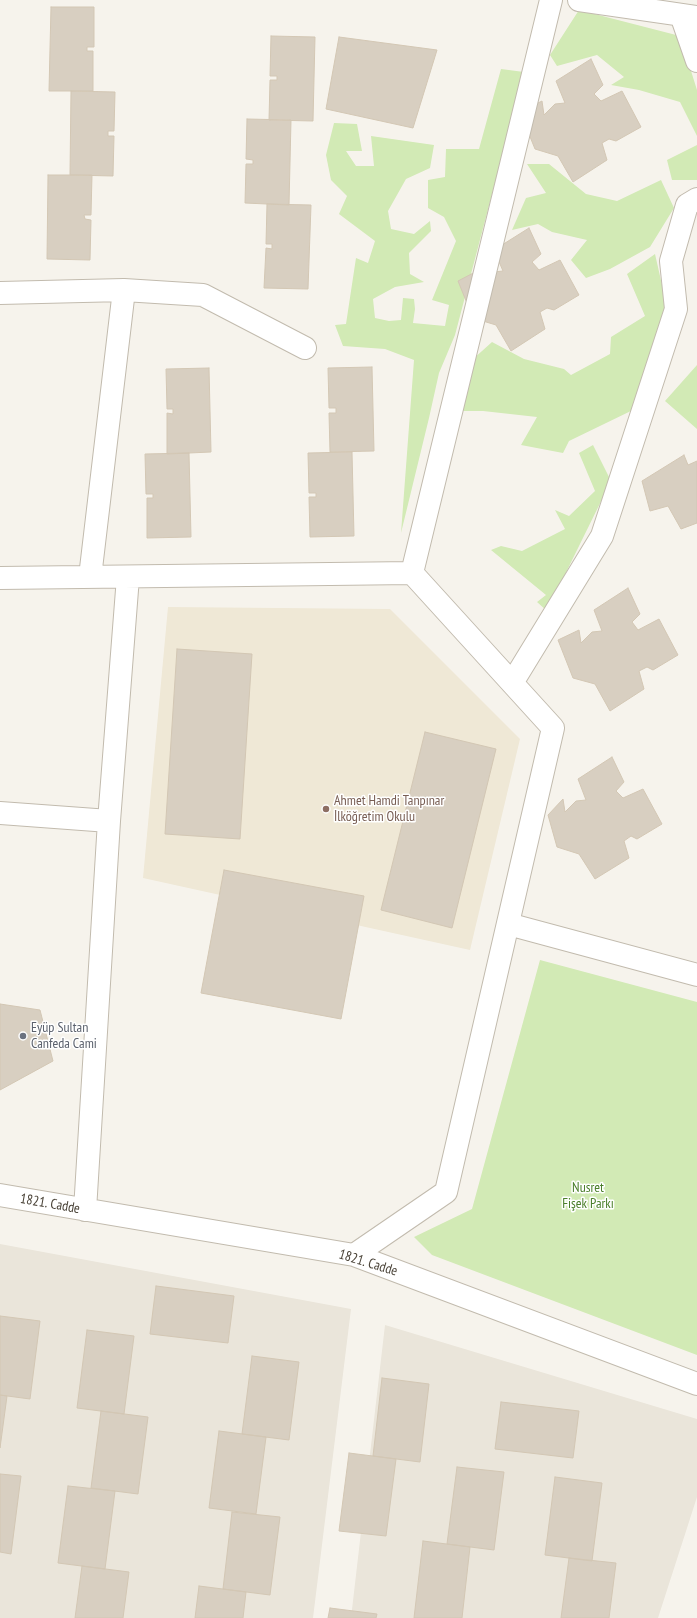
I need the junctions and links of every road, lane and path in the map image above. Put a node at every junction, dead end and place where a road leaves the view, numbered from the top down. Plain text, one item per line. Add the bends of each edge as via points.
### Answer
1 (551, 0) edge
2 (579, 0) edge
3 (689, 16) edge
4 (697, 61) edge
5 (697, 199) edge
6 (124, 290) junction
7 (0, 293) edge
8 (305, 348) dead end
9 (412, 573) junction
10 (128, 577) junction
11 (0, 578) edge
12 (90, 578) junction
13 (512, 683) junction
14 (0, 813) edge
15 (109, 821) junction
16 (508, 924) junction
17 (697, 975) edge
18 (0, 1195) edge
19 (85, 1210) junction
20 (354, 1255) junction
21 (697, 1384) edge

1 - 9 street
2 - 3 street
3 - 4 street
5 - 13 street via 687,205 671,261 676,309 602,536
6 - 7 street
6 - 8 street via 203,295
6 - 12 street
9 - 10 street
9 - 13 street
10 - 12 street
10 - 15 street
11 - 12 street
13 - 16 street via 552,728
14 - 15 street
15 - 19 street
16 - 17 street
16 - 20 street via 446,1192
18 - 19 street, 1821. Cadde
19 - 20 street, 1821. Cadde
20 - 21 street, 1821. Cadde

